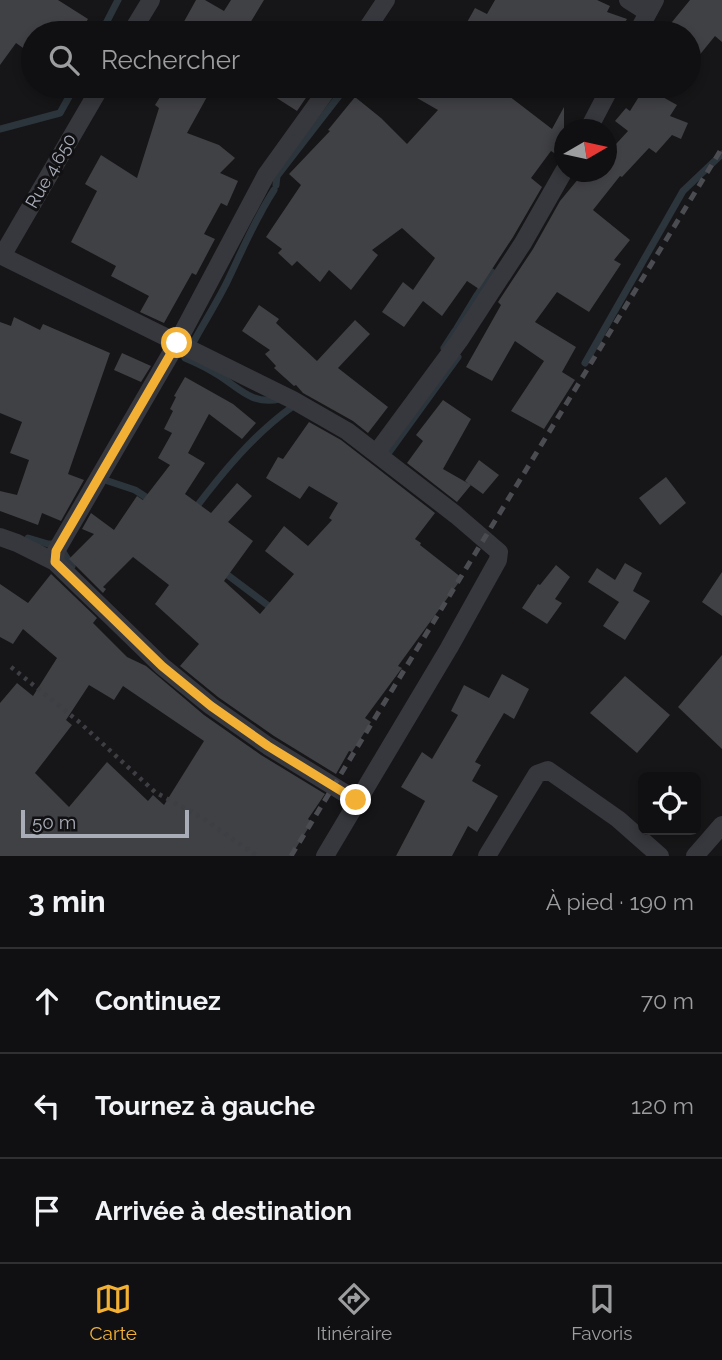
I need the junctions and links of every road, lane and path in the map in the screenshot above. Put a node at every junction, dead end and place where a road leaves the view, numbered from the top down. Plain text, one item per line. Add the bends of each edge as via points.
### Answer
1 (151, 0) edge
2 (386, 0) edge
3 (628, 0) edge
4 (651, 6) edge
5 (138, 21) edge
6 (373, 21) edge
7 (94, 98) edge
8 (321, 98) edge
9 (605, 98) edge
10 (594, 119) edge
11 (559, 182) edge
12 (1, 255) edge
13 (177, 343) junction
14 (377, 452) junction
15 (0, 537) edge
16 (55, 562) junction
17 (11, 667) dead end
18 (356, 800) junction
19 (722, 825) edge
20 (257, 856) edge
21 (325, 856) edge
22 (487, 856) edge
23 (660, 856) edge
24 (695, 856) edge

1 - 5 street
2 - 6 street
3 - 4 street
7 - 12 street, Rue 4.650
8 - 13 street via 266,176
9 - 10 street
11 - 14 street via 459,341
12 - 13 street
13 - 14 street via 293,400
13 - 16 street via 56,551
14 - 18 street via 499,552 449,648
15 - 16 street
16 - 18 street via 162,666 211,706
17 - 20 path via 155,792
18 - 21 street
19 - 24 street
22 - 23 street via 537,774 548,770 618,819

